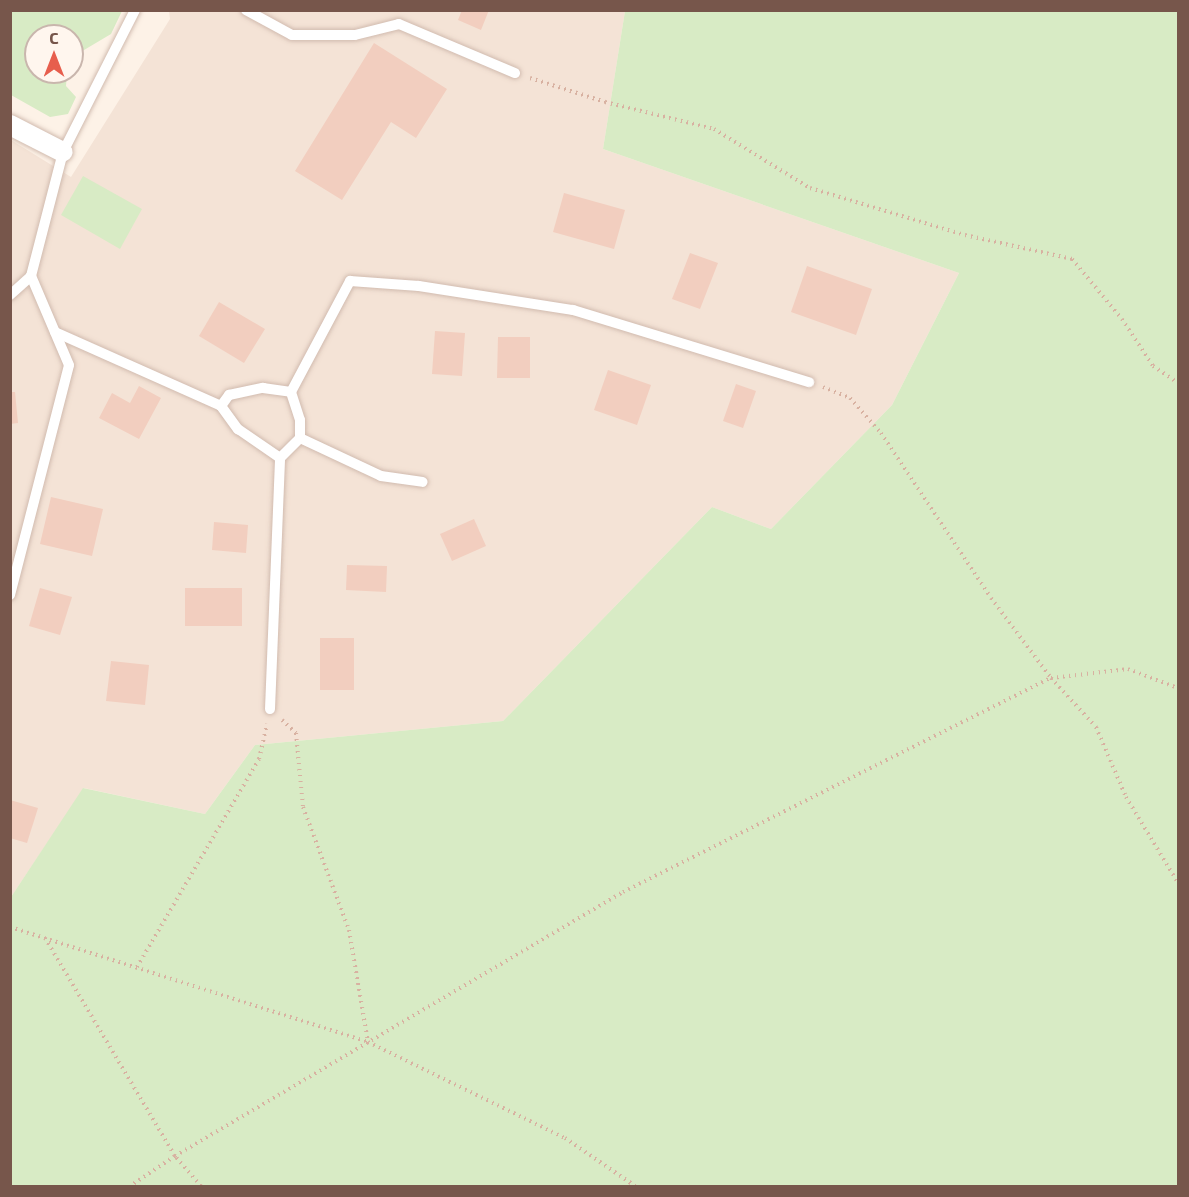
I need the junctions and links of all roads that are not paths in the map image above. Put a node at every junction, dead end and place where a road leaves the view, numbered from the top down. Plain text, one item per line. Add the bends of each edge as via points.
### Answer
1 (135, 10) edge
2 (246, 10) edge
3 (515, 73) road end
4 (10, 125) edge
5 (63, 152) junction
6 (31, 276) junction
7 (10, 295) edge
8 (55, 332) junction
9 (809, 381) road end
10 (291, 392) junction
11 (221, 406) junction
12 (300, 438) junction
13 (280, 458) junction
14 (423, 482) dead end
15 (10, 595) edge
16 (270, 709) road end

1 - 5 lane
2 - 3 lane via 292,35 355,35 399,24
4 - 5 street
5 - 6 lane
6 - 7 lane
6 - 8 lane
8 - 11 lane
8 - 15 lane via 69,365
9 - 10 lane via 573,310 419,286 350,280
10 - 11 lane via 263,388 229,395
10 - 12 lane via 300,420
11 - 13 lane via 238,429
12 - 13 lane
12 - 14 lane via 381,476
13 - 16 lane

